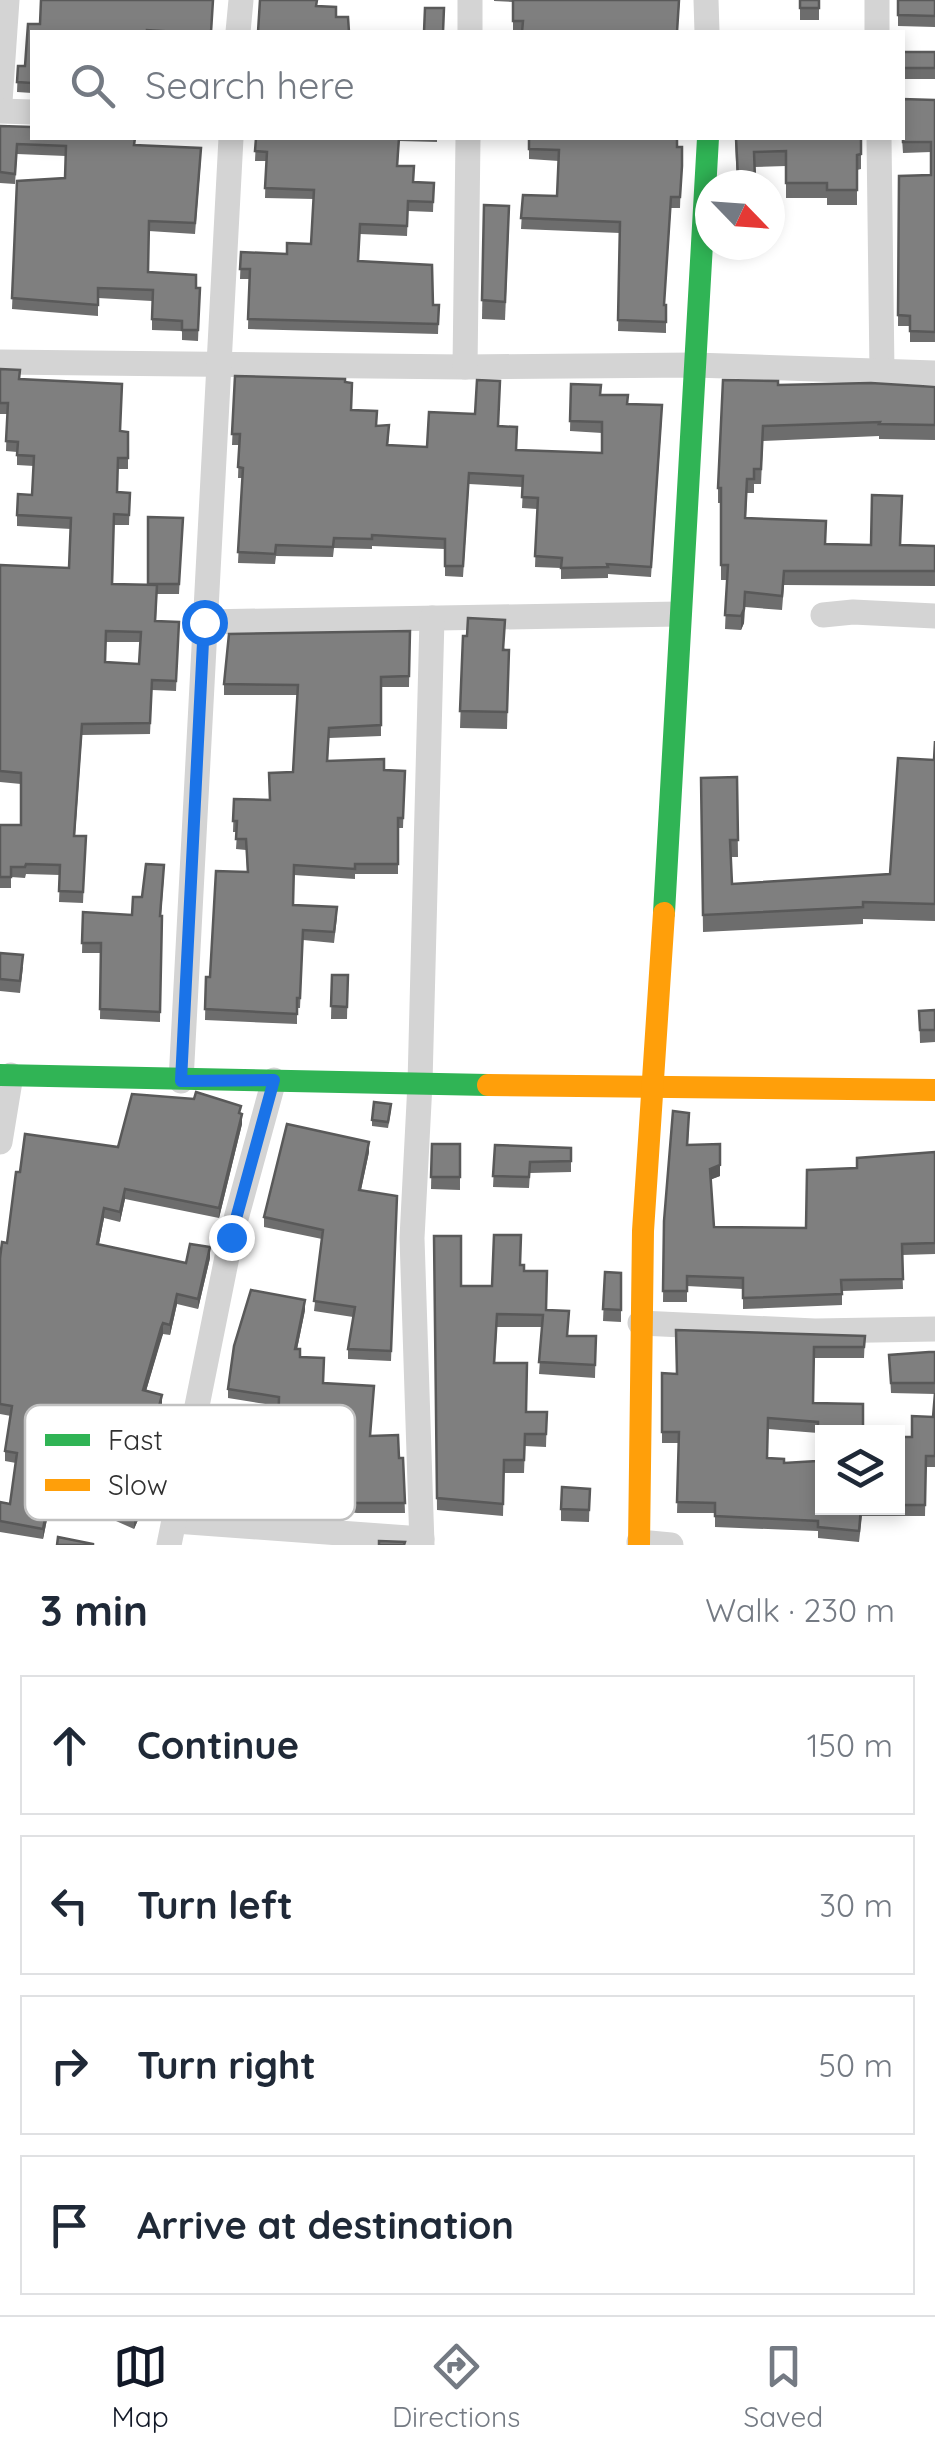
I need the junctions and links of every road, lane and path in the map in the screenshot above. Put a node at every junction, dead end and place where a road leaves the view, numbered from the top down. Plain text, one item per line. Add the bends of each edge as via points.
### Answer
1 (7, 0) edge
2 (241, 0) edge
3 (470, 0) edge
4 (706, 0) edge
5 (877, 0) edge
6 (238, 30) edge
7 (470, 30) edge
8 (707, 30) edge
9 (878, 30) edge
10 (0, 102) edge
11 (0, 111) edge
12 (30, 112) edge
13 (231, 140) edge
14 (468, 140) edge
15 (708, 140) edge
16 (879, 140) edge
17 (0, 362) edge
18 (220, 365) junction
19 (694, 365) junction
20 (465, 367) junction
21 (882, 372) junction
22 (935, 373) edge
23 (679, 614) junction
24 (823, 614) dead end
25 (935, 616) edge
26 (432, 618) junction
27 (204, 622) junction
28 (5, 1075) edge
29 (274, 1080) junction
30 (181, 1081) junction
31 (420, 1083) junction
32 (654, 1088) junction
33 (935, 1090) edge
34 (0, 1142) edge
35 (640, 1323) junction
36 (935, 1329) edge
37 (198, 1405) edge
38 (172, 1533) edge
39 (422, 1542) edge
40 (639, 1543) edge
41 (671, 1545) edge

1 - 10 street
2 - 6 street
3 - 7 street
4 - 8 street
5 - 9 street
11 - 12 street
13 - 18 street
14 - 20 street
15 - 19 street
16 - 21 street
17 - 18 street
18 - 20 street
18 - 27 street
19 - 20 street
19 - 21 street
19 - 23 street
21 - 22 street
23 - 26 street
23 - 32 street
24 - 25 street
26 - 27 street
26 - 31 street
27 - 30 street
28 - 30 street
28 - 34 street
29 - 30 street
29 - 31 street
29 - 37 street via 231,1237
31 - 32 street
31 - 39 street via 412,1238
32 - 33 street
32 - 35 street
35 - 36 street via 815,1332
35 - 40 street
38 - 39 street
40 - 41 street

